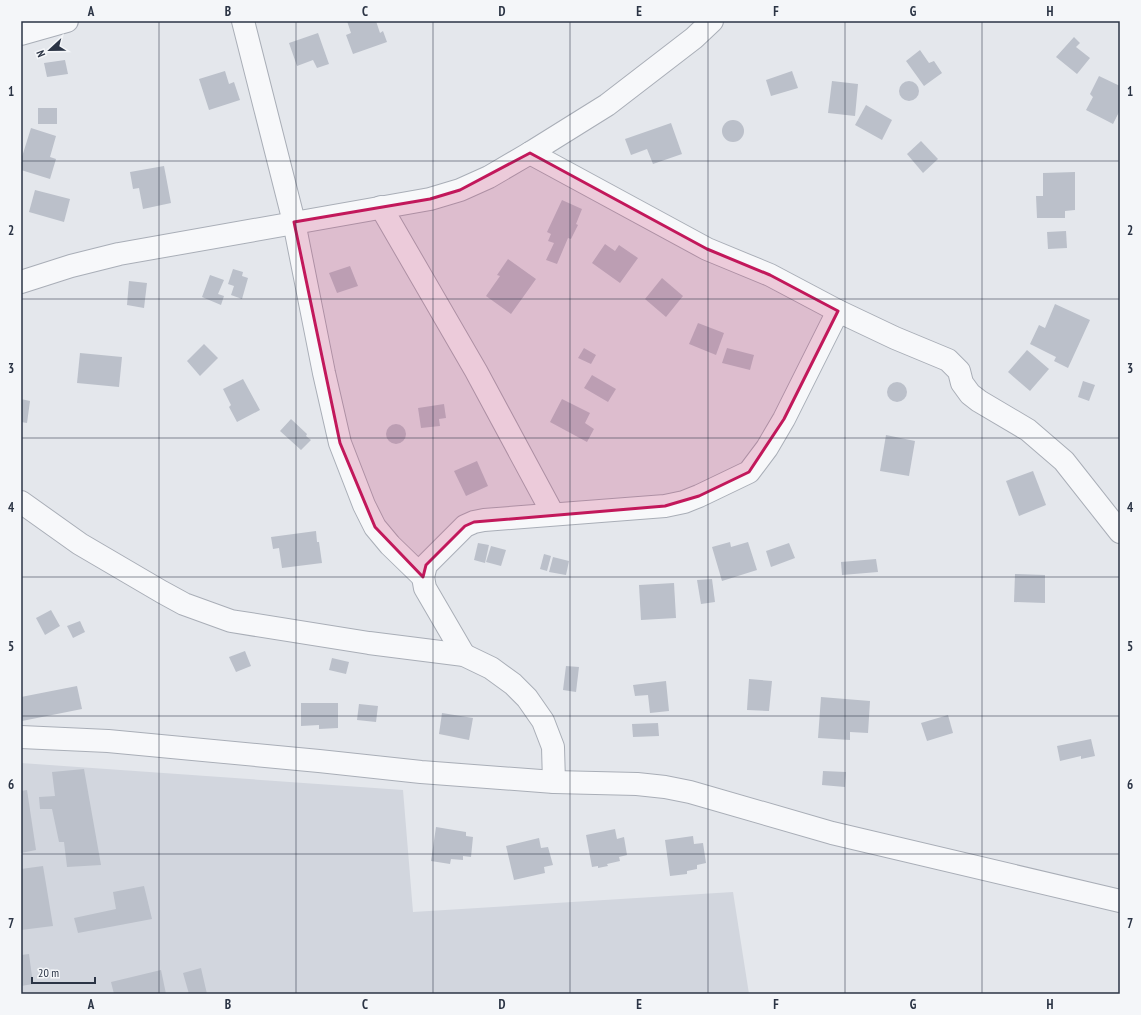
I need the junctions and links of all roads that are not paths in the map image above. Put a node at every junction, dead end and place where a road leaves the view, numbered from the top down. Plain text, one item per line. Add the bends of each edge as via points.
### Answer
1 (67, 21) edge
2 (243, 21) edge
3 (712, 21) edge
4 (21, 34) edge
5 (530, 153) junction
6 (381, 207) junction
7 (294, 222) junction
8 (21, 282) edge
9 (838, 311) junction
10 (21, 502) edge
11 (553, 514) junction
12 (1120, 532) edge
13 (423, 577) junction
14 (464, 655) junction
15 (21, 737) edge
16 (554, 782) junction
17 (1120, 901) edge

1 - 4 street
2 - 7 street
3 - 5 street via 607,106
5 - 6 street via 460,190 430,199
5 - 9 street via 707,249 770,275
6 - 7 street
6 - 11 street via 476,371
7 - 8 street via 119,254
7 - 13 street via 340,442 364,505 376,527 390,545
9 - 11 street via 784,419 749,472 684,502 665,506
9 - 12 street via 948,360 959,371 962,383 970,394 1028,430 1064,461
10 - 14 street via 80,544 162,592 184,604 231,621
11 - 13 street via 474,522 465,526 426,565
13 - 14 street via 425,588
14 - 16 street via 491,668 527,698 543,721 553,747
15 - 16 street via 108,742
16 - 17 street via 637,784 690,792 832,833

